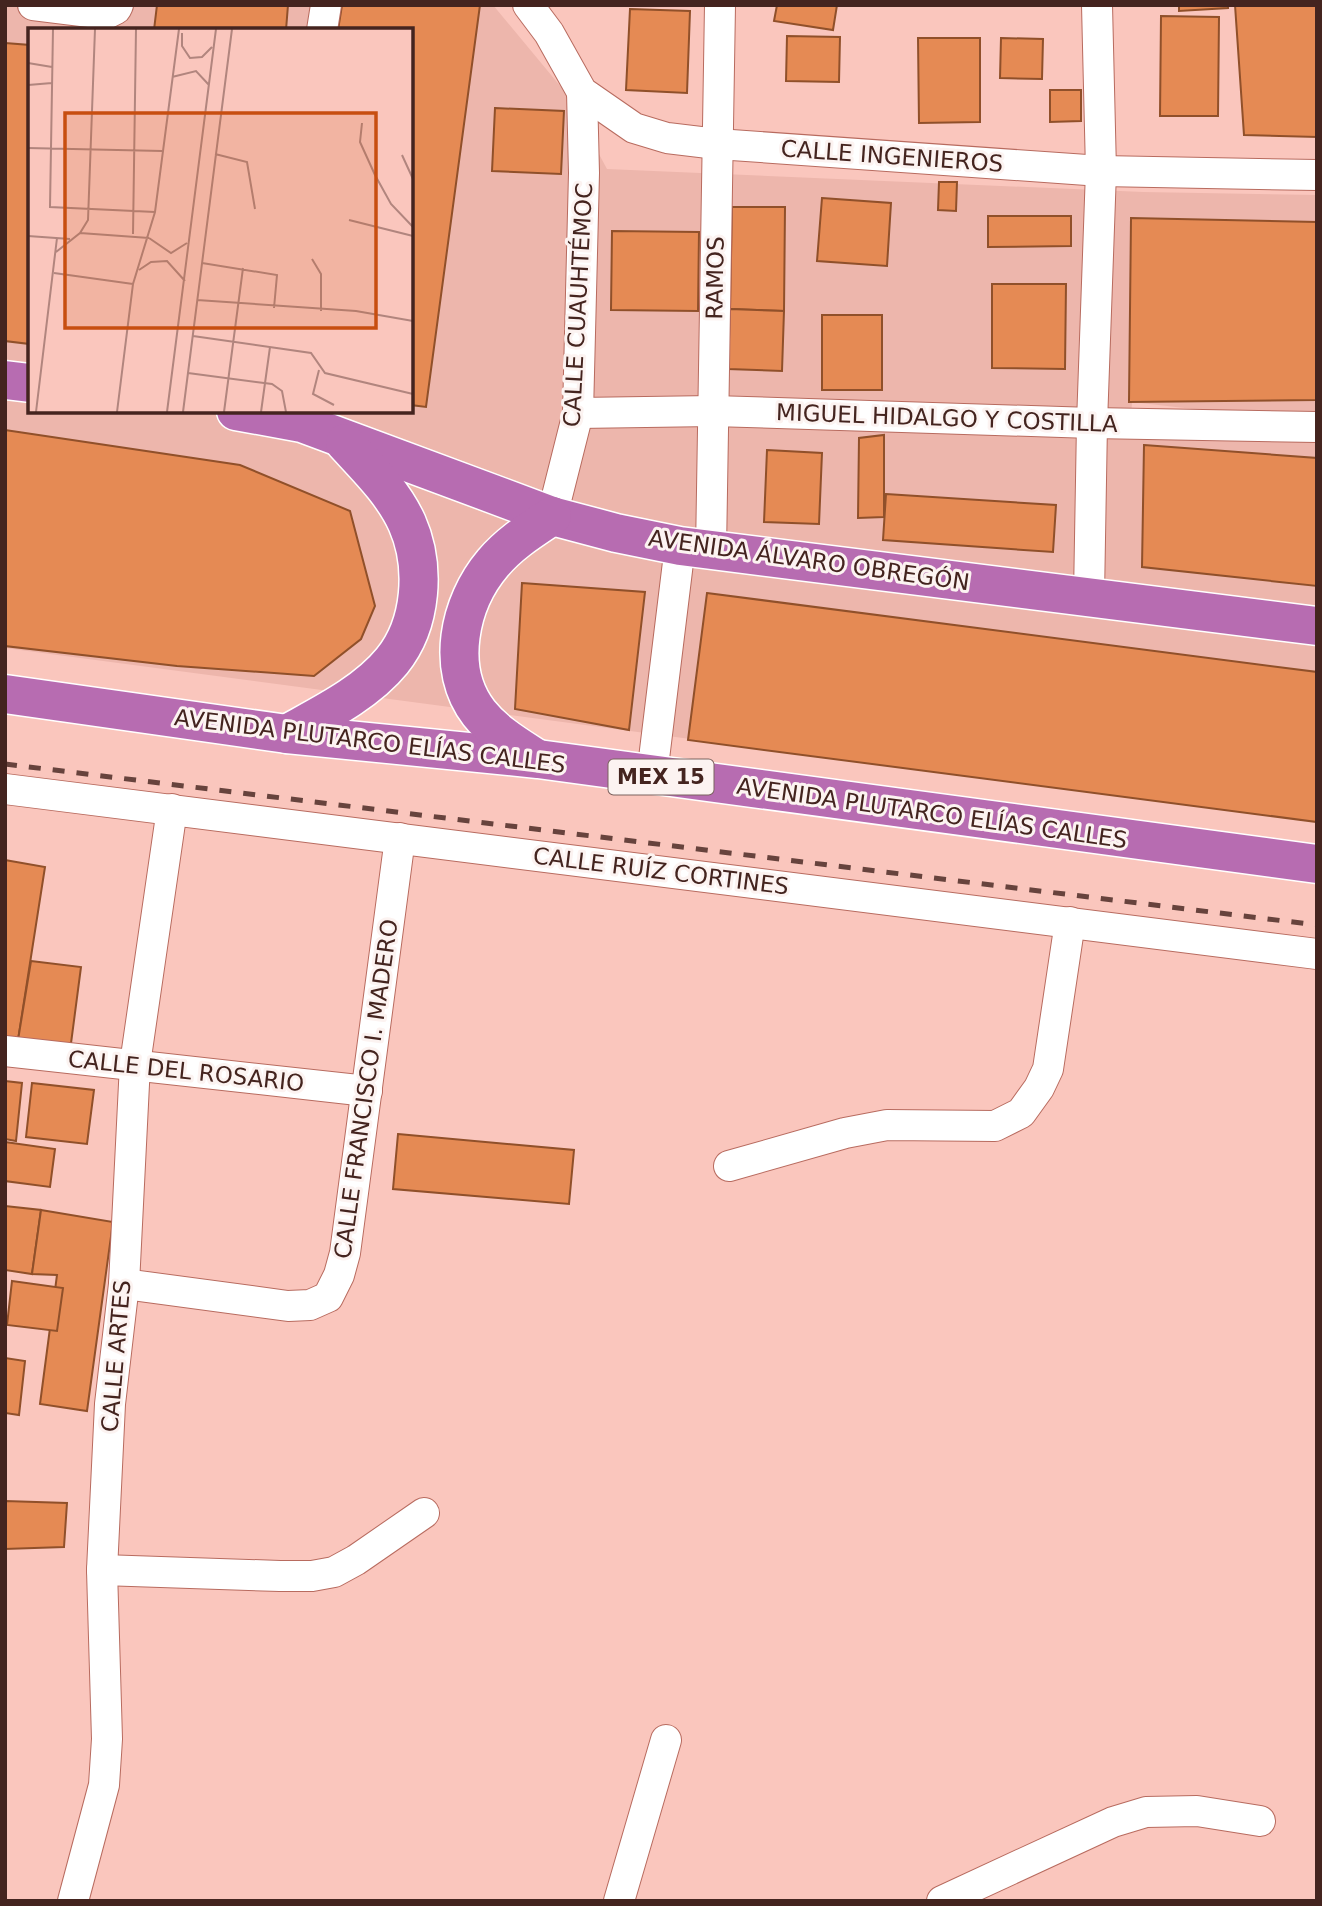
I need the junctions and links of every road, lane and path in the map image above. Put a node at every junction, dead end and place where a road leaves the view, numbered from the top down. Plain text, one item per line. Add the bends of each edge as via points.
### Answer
1 (33, 5) edge
2 (118, 5) edge
3 (326, 5) edge
4 (528, 5) edge
5 (720, 5) edge
6 (1097, 5) edge
7 (549, 19) edge
8 (322, 28) edge
9 (582, 92) junction
10 (717, 144) junction
11 (1101, 172) junction
12 (1317, 175) edge
13 (5, 380) edge
14 (28, 383) edge
15 (713, 411) junction
16 (258, 413) edge
17 (578, 413) junction
18 (1092, 423) junction
19 (1317, 427) edge
20 (339, 437) junction
21 (552, 516) junction
22 (696, 549) junction
23 (1089, 596) junction
24 (414, 619) junction
25 (1317, 626) edge
26 (462, 631) junction
27 (5, 694) edge
28 (287, 734) junction
29 (538, 760) junction
30 (652, 775) junction
31 (5, 789) edge
32 (172, 810) junction
33 (400, 838) junction
34 (1317, 864) edge
35 (1070, 922) junction
36 (1317, 954) edge
37 (5, 1051) edge
38 (135, 1064) junction
39 (367, 1091) junction
40 (729, 1166) dead end
41 (124, 1284) junction
42 (424, 1513) dead end
43 (102, 1570) junction
44 (666, 1740) dead end
45 (1260, 1821) dead end
46 (73, 1901) edge
47 (619, 1901) edge
48 (942, 1901) edge

1 - 2 street via 106,14
3 - 8 street
4 - 7 street, CALLE INGENIEROS
5 - 10 street, RAMOS
6 - 11 street
7 - 9 street, CALLE INGENIEROS
9 - 10 street, CALLE INGENIEROS via 634,128 667,138
9 - 17 street, CALLE CUAUHTÉMOC
10 - 11 street, CALLE INGENIEROS
10 - 15 street, RAMOS
11 - 12 street, CALLE INGENIEROS
11 - 18 street
13 - 14 highway
15 - 17 street, MIGUEL HIDALGO Y COSTILLA
15 - 18 street, MIGUEL HIDALGO Y COSTILLA
15 - 22 street, RAMOS
16 - 20 highway, AVENIDA ÁLVARO OBREGÓN
17 - 21 street, CALLE CUAUHTÉMOC
18 - 19 street, MIGUEL HIDALGO Y COSTILLA
18 - 23 street
20 - 21 highway, AVENIDA ÁLVARO OBREGÓN
20 - 24 highway via 386,487 407,523 416,557
21 - 22 highway, AVENIDA ÁLVARO OBREGÓN
21 - 26 highway via 515,541 493,564 476,588
22 - 23 highway, AVENIDA ÁLVARO OBREGÓN
22 - 30 street, RAMOS
23 - 25 highway, AVENIDA ÁLVARO OBREGÓN
24 - 26 highway
24 - 28 highway via 392,660 368,683
26 - 29 highway via 458,650 464,687 478,712 496,732
27 - 28 highway, AVENIDA PLUTARCO ELÍAS CALLES / MEX 15
28 - 29 highway, AVENIDA PLUTARCO ELÍAS CALLES / MEX 15
29 - 30 highway, AVENIDA PLUTARCO ELÍAS CALLES / MEX 15
30 - 34 highway, AVENIDA PLUTARCO ELÍAS CALLES / MEX 15
31 - 32 street, CALLE RUÍZ CORTINES
32 - 33 street, CALLE RUÍZ CORTINES
32 - 38 street, CALLE ARTES
33 - 35 street, CALLE RUÍZ CORTINES
33 - 39 street, CALLE FRANCISCO I. MADERO
35 - 36 street, CALLE RUÍZ CORTINES
35 - 40 street via 1048,1069 1021,1113 995,1126 887,1125
37 - 38 street, CALLE DEL ROSARIO
38 - 39 street, CALLE DEL ROSARIO
38 - 41 street, CALLE ARTES
39 - 41 street, CALLE FRANCISCO I. MADERO via 345,1253 328,1297 310,1305 288,1306
41 - 43 street, CALLE ARTES via 110,1404
42 - 43 street via 334,1572 312,1576
43 - 46 street, CALLE ARTES via 104,1784
44 - 47 street
45 - 48 street via 1197,1811 1146,1812 1114,1822

